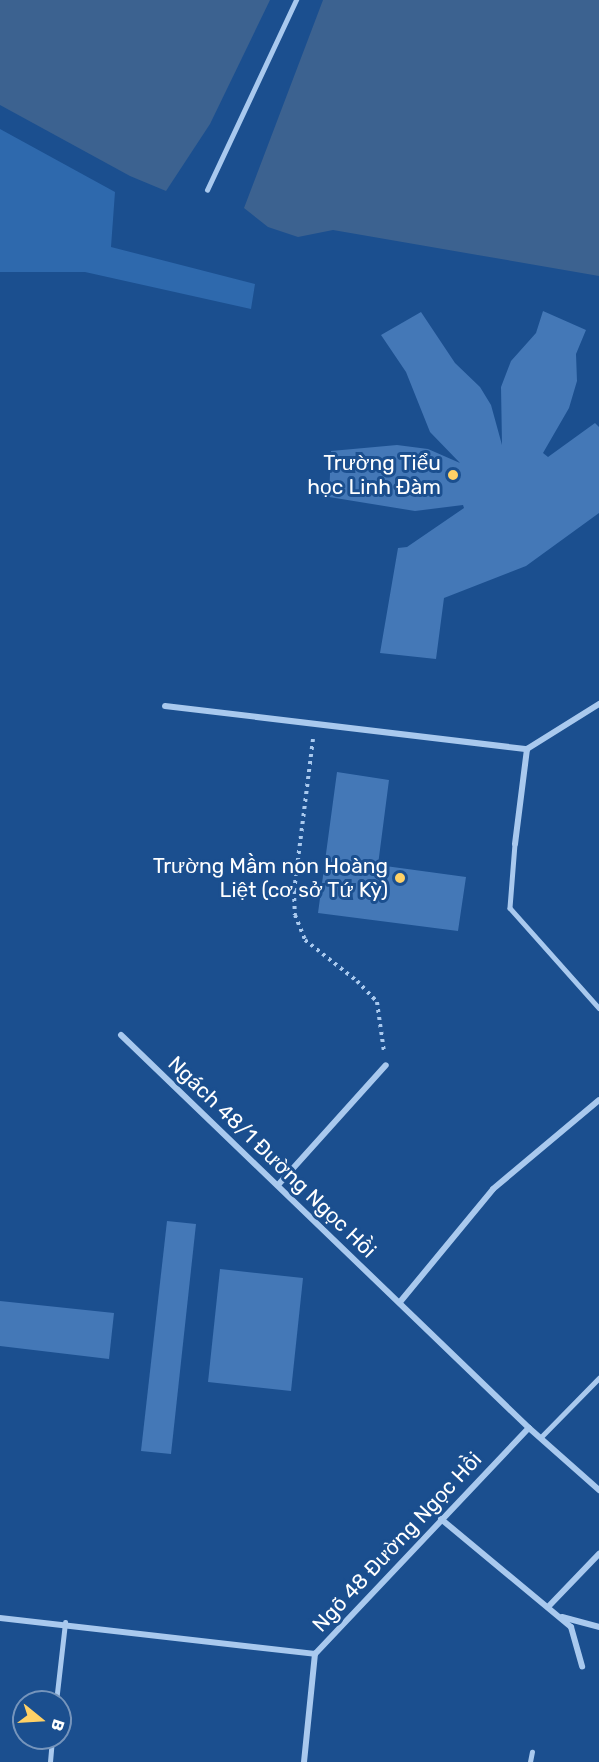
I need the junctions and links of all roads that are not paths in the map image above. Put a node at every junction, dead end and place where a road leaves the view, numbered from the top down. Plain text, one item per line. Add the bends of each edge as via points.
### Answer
1 (296, 0) edge
2 (207, 190) dead end
3 (599, 704) edge
4 (165, 706) dead end
5 (526, 749) junction
6 (515, 844) joint
7 (599, 1008) edge
8 (121, 1035) dead end
9 (386, 1065) road end
10 (599, 1100) edge
11 (278, 1185) junction
12 (400, 1302) junction
13 (599, 1378) edge
14 (529, 1428) junction
15 (541, 1437) junction
16 (599, 1490) edge
17 (441, 1520) junction
18 (599, 1554) edge
19 (548, 1607) junction
20 (561, 1617) junction
21 (0, 1618) edge
22 (65, 1623) junction
23 (599, 1627) edge
24 (315, 1654) junction
25 (582, 1666) dead end
26 (57, 1690) edge
27 (532, 1752) dead end
28 (304, 1762) edge
29 (530, 1762) edge

1 - 2 lane
3 - 5 street
4 - 5 street
5 - 6 street
6 - 7 lane via 510,909
8 - 11 street, Ngách 48/1 Đường Ngọc Hồi
9 - 11 street
10 - 12 street via 493,1189
11 - 12 street, Ngách 48/1 Đường Ngọc Hồi
12 - 14 street
13 - 15 lane
14 - 15 street
14 - 17 street, Ngõ 48 Đường Ngọc Hồi
15 - 16 street
17 - 19 street
17 - 24 street, Ngõ 48 Đường Ngọc Hồi
18 - 19 street
19 - 20 street
20 - 23 street
20 - 25 street via 571,1627
21 - 22 street
22 - 24 street
22 - 26 lane
24 - 28 street, Ngõ 48 Đường Ngọc Hồi
27 - 29 lane

